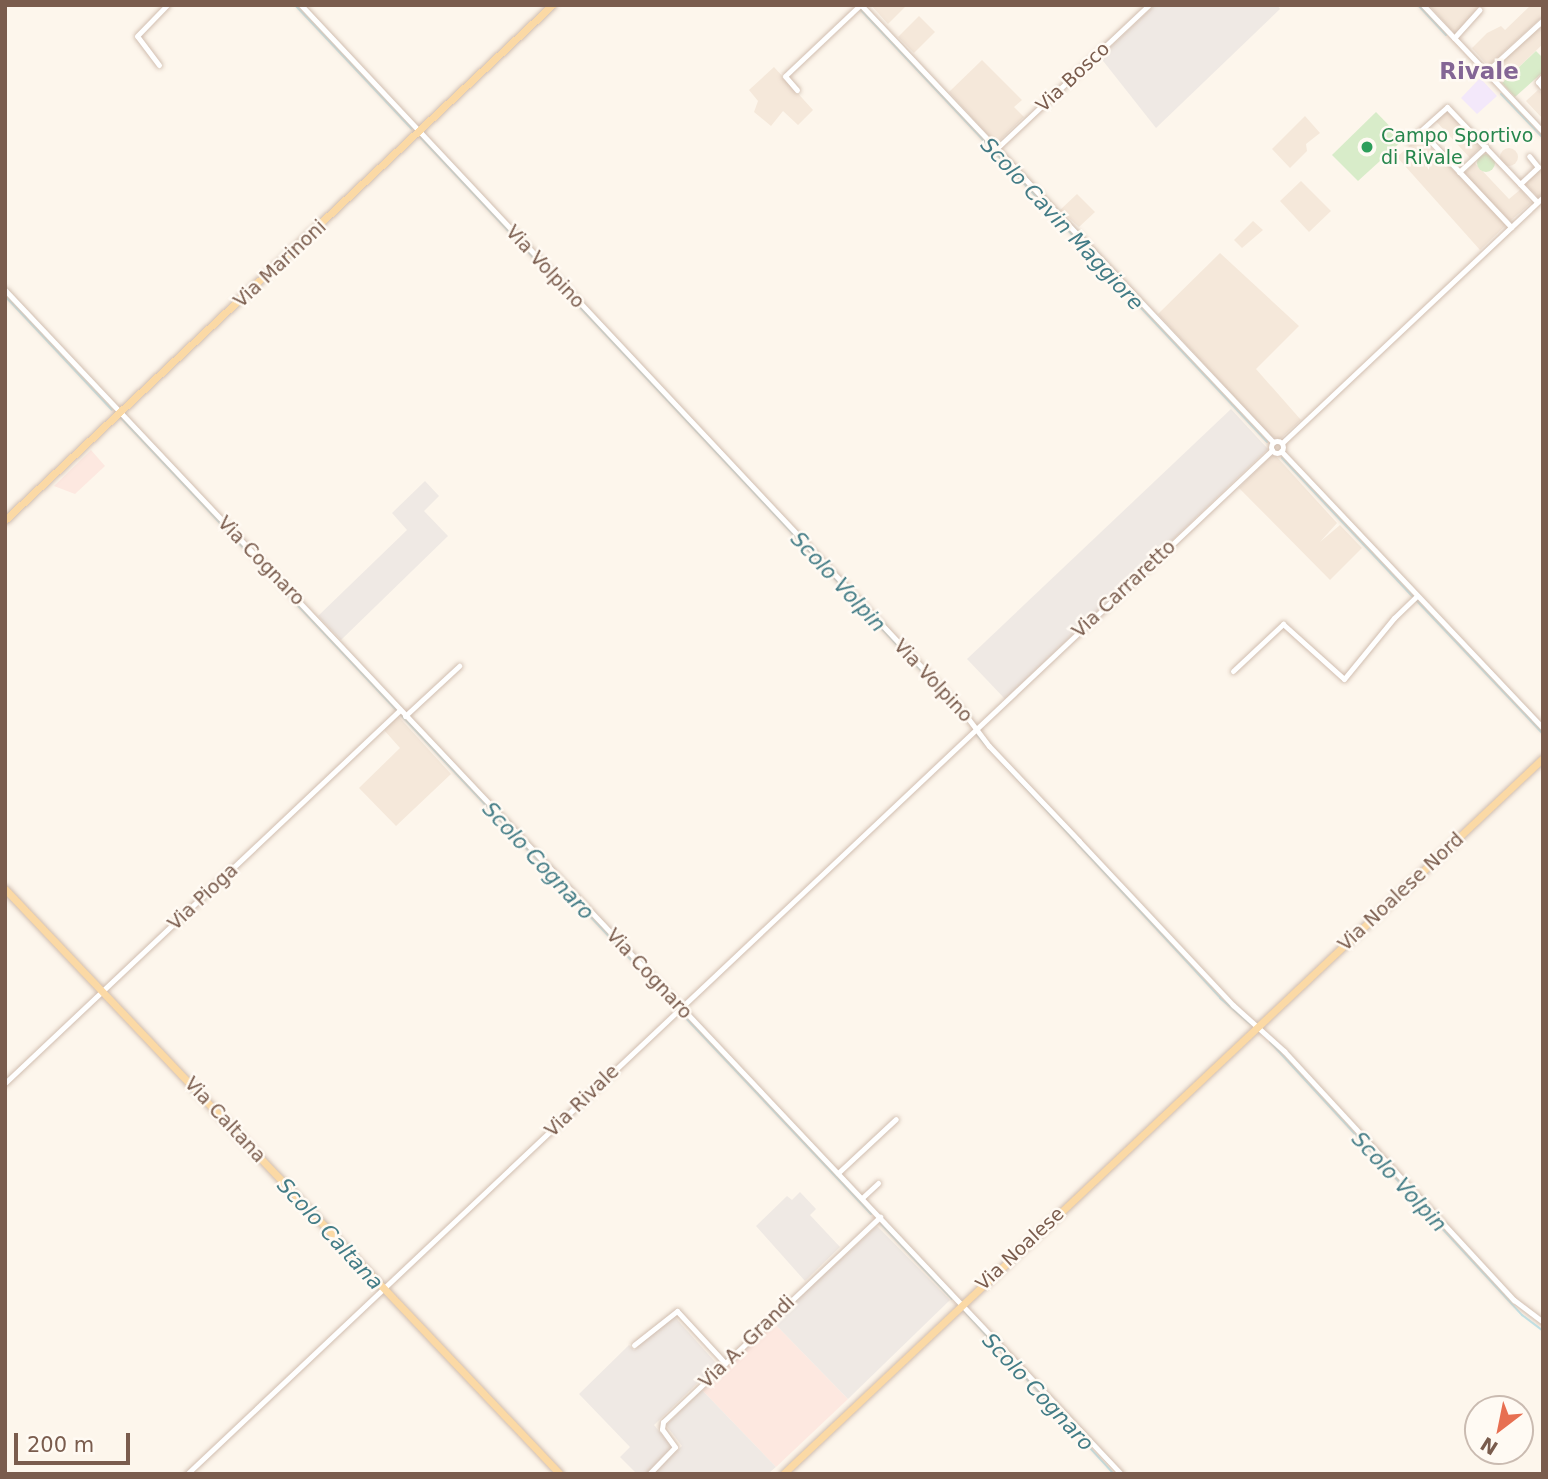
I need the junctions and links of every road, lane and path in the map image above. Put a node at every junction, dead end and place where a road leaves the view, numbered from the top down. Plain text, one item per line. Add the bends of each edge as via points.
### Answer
1 (167, 5) edge
2 (301, 5) edge
3 (552, 5) edge
4 (1149, 5) edge
5 (1423, 5) edge
6 (859, 6) edge
7 (1479, 10) dead end
8 (1543, 20) edge
9 (1454, 37) junction
10 (159, 65) dead end
11 (1486, 72) junction
12 (1543, 76) edge
13 (1543, 88) edge
14 (797, 90) dead end
15 (419, 130) junction
16 (1421, 131) junction
17 (1543, 132) edge
18 (1409, 141) dead end
19 (1486, 147) junction
20 (996, 149) junction
21 (1529, 156) dead end
22 (1459, 172) junction
23 (1520, 184) junction
24 (1543, 197) edge
25 (1537, 202) junction
26 (1511, 227) junction
27 (5, 290) edge
28 (120, 412) junction
29 (1273, 442) junction
30 (1282, 443) junction
31 (1272, 450) junction
32 (1281, 452) junction
33 (5, 520) edge
34 (1415, 598) junction
35 (459, 666) dead end
36 (1233, 671) dead end
37 (403, 713) junction
38 (1543, 728) edge
39 (975, 730) junction
40 (1543, 758) edge
41 (5, 889) edge
42 (104, 991) junction
43 (680, 1006) junction
44 (1259, 1026) junction
45 (5, 1083) edge
46 (896, 1119) dead end
47 (838, 1174) junction
48 (878, 1183) dead end
49 (862, 1198) junction
50 (880, 1217) junction
51 (384, 1291) junction
52 (962, 1304) junction
53 (1541, 1322) edge
54 (634, 1345) dead end
55 (725, 1363) junction
56 (187, 1474) edge
57 (561, 1474) edge
58 (649, 1474) edge
59 (783, 1474) edge
60 (1121, 1474) edge

1 - 10 street via 137,36
2 - 15 street, Via Volpino
3 - 15 main road, Via Marinoni
4 - 20 street, Via Bosco
5 - 9 street
6 - 14 street via 785,76
6 - 20 street
7 - 9 street
8 - 11 street
9 - 11 street
11 - 17 street
12 - 13 street via 1538,82
15 - 28 main road, Via Marinoni
15 - 39 street, Via Volpino
16 - 18 street
16 - 19 street via 1446,107
16 - 22 street
19 - 22 street
19 - 23 street
20 - 29 street
21 - 23 street via 1538,167
22 - 26 street
23 - 25 street
24 - 25 street
25 - 26 street
26 - 30 street
27 - 28 street, Via Cognaro
28 - 33 main road, Via Marinoni
28 - 37 street, Via Cognaro
29 - 30 street
29 - 31 street
30 - 32 street
31 - 32 street
31 - 39 street, Via Carraretto
32 - 34 street
34 - 36 street via 1344,679 1283,624
34 - 38 street
35 - 37 street, Via Pioga
37 - 42 street, Via Pioga
37 - 43 street, Via Cognaro
39 - 43 street, Via Rivale
39 - 44 street, Via Volpino via 1220,991
40 - 44 main road, Via Noalese Nord
41 - 42 main road, Via Caltana
42 - 45 street, Via Pioga
42 - 51 main road, Via Caltana
43 - 47 street, Via Cognaro
43 - 51 street, Via Rivale
44 - 52 main road, Via Noalese
44 - 53 street, Via Volpino
46 - 47 street
47 - 49 street, Via Cognaro
48 - 49 street
49 - 50 street, Via Cognaro
50 - 52 street, Via Cognaro
50 - 55 street, Via A. Grandi
51 - 56 street, Via Rivale
51 - 57 main road, Via Caltana
52 - 59 main road, Via Noalese
52 - 60 street, Via Cognaro
54 - 55 street via 677,1311
55 - 58 street, Via A. Grandi via 663,1422 662,1429 675,1447

